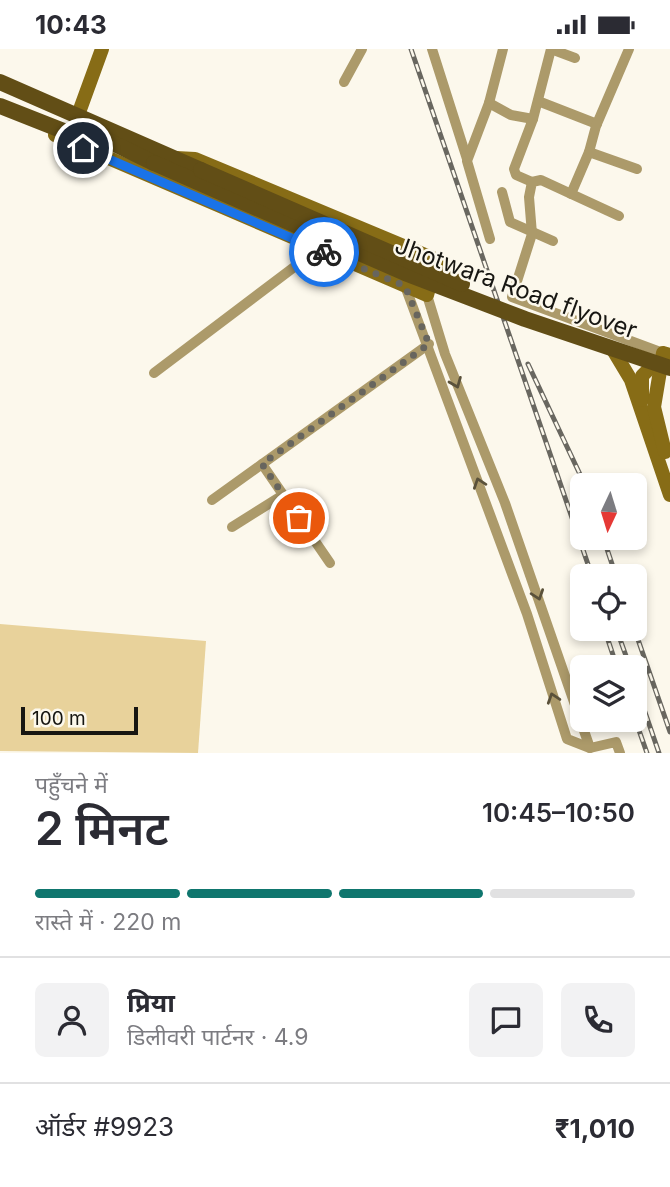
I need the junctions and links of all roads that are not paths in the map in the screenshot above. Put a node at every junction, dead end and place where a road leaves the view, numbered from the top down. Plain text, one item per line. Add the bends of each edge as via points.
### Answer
1 (102, 49) edge
2 (362, 49) edge
3 (432, 49) edge
4 (503, 49) edge
5 (551, 49) edge
6 (629, 49) edge
7 (575, 58) dead end
8 (0, 82) edge
9 (344, 82) dead end
10 (0, 94) edge
11 (538, 101) junction
12 (489, 103) junction
13 (0, 106) edge
14 (0, 113) edge
15 (78, 115) junction
16 (533, 119) junction
17 (597, 124) junction
18 (589, 152) junction
19 (175, 158) junction
20 (467, 160) junction
21 (154, 163) junction
22 (637, 169) dead end
23 (532, 182) junction
24 (502, 192) dead end
25 (571, 194) junction
26 (619, 216) dead end
27 (532, 234) junction
28 (490, 239) dead end
29 (553, 241) dead end
30 (318, 249) junction
31 (405, 286) junction
32 (426, 295) junction
33 (429, 344) junction
34 (613, 350) junction
35 (445, 354) junction
36 (433, 359) junction
37 (665, 365) edge
38 (154, 373) dead end
39 (642, 412) junction
40 (262, 464) junction
41 (670, 467) edge
42 (283, 495) junction
43 (670, 495) edge
44 (212, 500) dead end
45 (232, 527) dead end
46 (330, 563) dead end
47 (590, 748) junction
48 (620, 753) edge

1 - 15 street
2 - 9 street
3 - 20 street
4 - 12 street
5 - 7 street
5 - 11 street
6 - 17 street
8 - 15 main road, Jhotwara Road flyover
10 - 21 main road, Jhotwara Road flyover
11 - 16 street
11 - 17 street
12 - 16 street
12 - 20 street
13 - 21 main road, Jhotwara Road flyover via 128,160
14 - 30 street
15 - 19 main road, Jhotwara Road flyover
16 - 23 street via 514,169 516,175
17 - 18 street
18 - 22 street
18 - 25 street
19 - 32 street via 195,159 437,260
19 - 37 main road, Jhotwara Road flyover, bridge via 493,297
20 - 28 street
21 - 34 main road, Jhotwara Road flyover, bridge via 405,273
23 - 25 street via 541,180
23 - 27 street
24 - 27 street via 510,222
25 - 26 street
27 - 29 street
27 - 37 street via 512,297
30 - 31 street
30 - 38 street
31 - 32 street
31 - 33 street
32 - 35 street
33 - 36 street
33 - 40 street
34 - 37 main road, Jhotwara Road flyover, bridge
34 - 39 street via 631,380
35 - 36 street
35 -> 47 street via 491,465
47 -> 36 street via 567,739 527,614
37 - 39 street via 642,376
37 - 41 street via 654,407
39 - 43 street
40 - 42 street
40 - 44 street
42 - 45 street
42 - 46 street
47 - 48 street via 615,742

